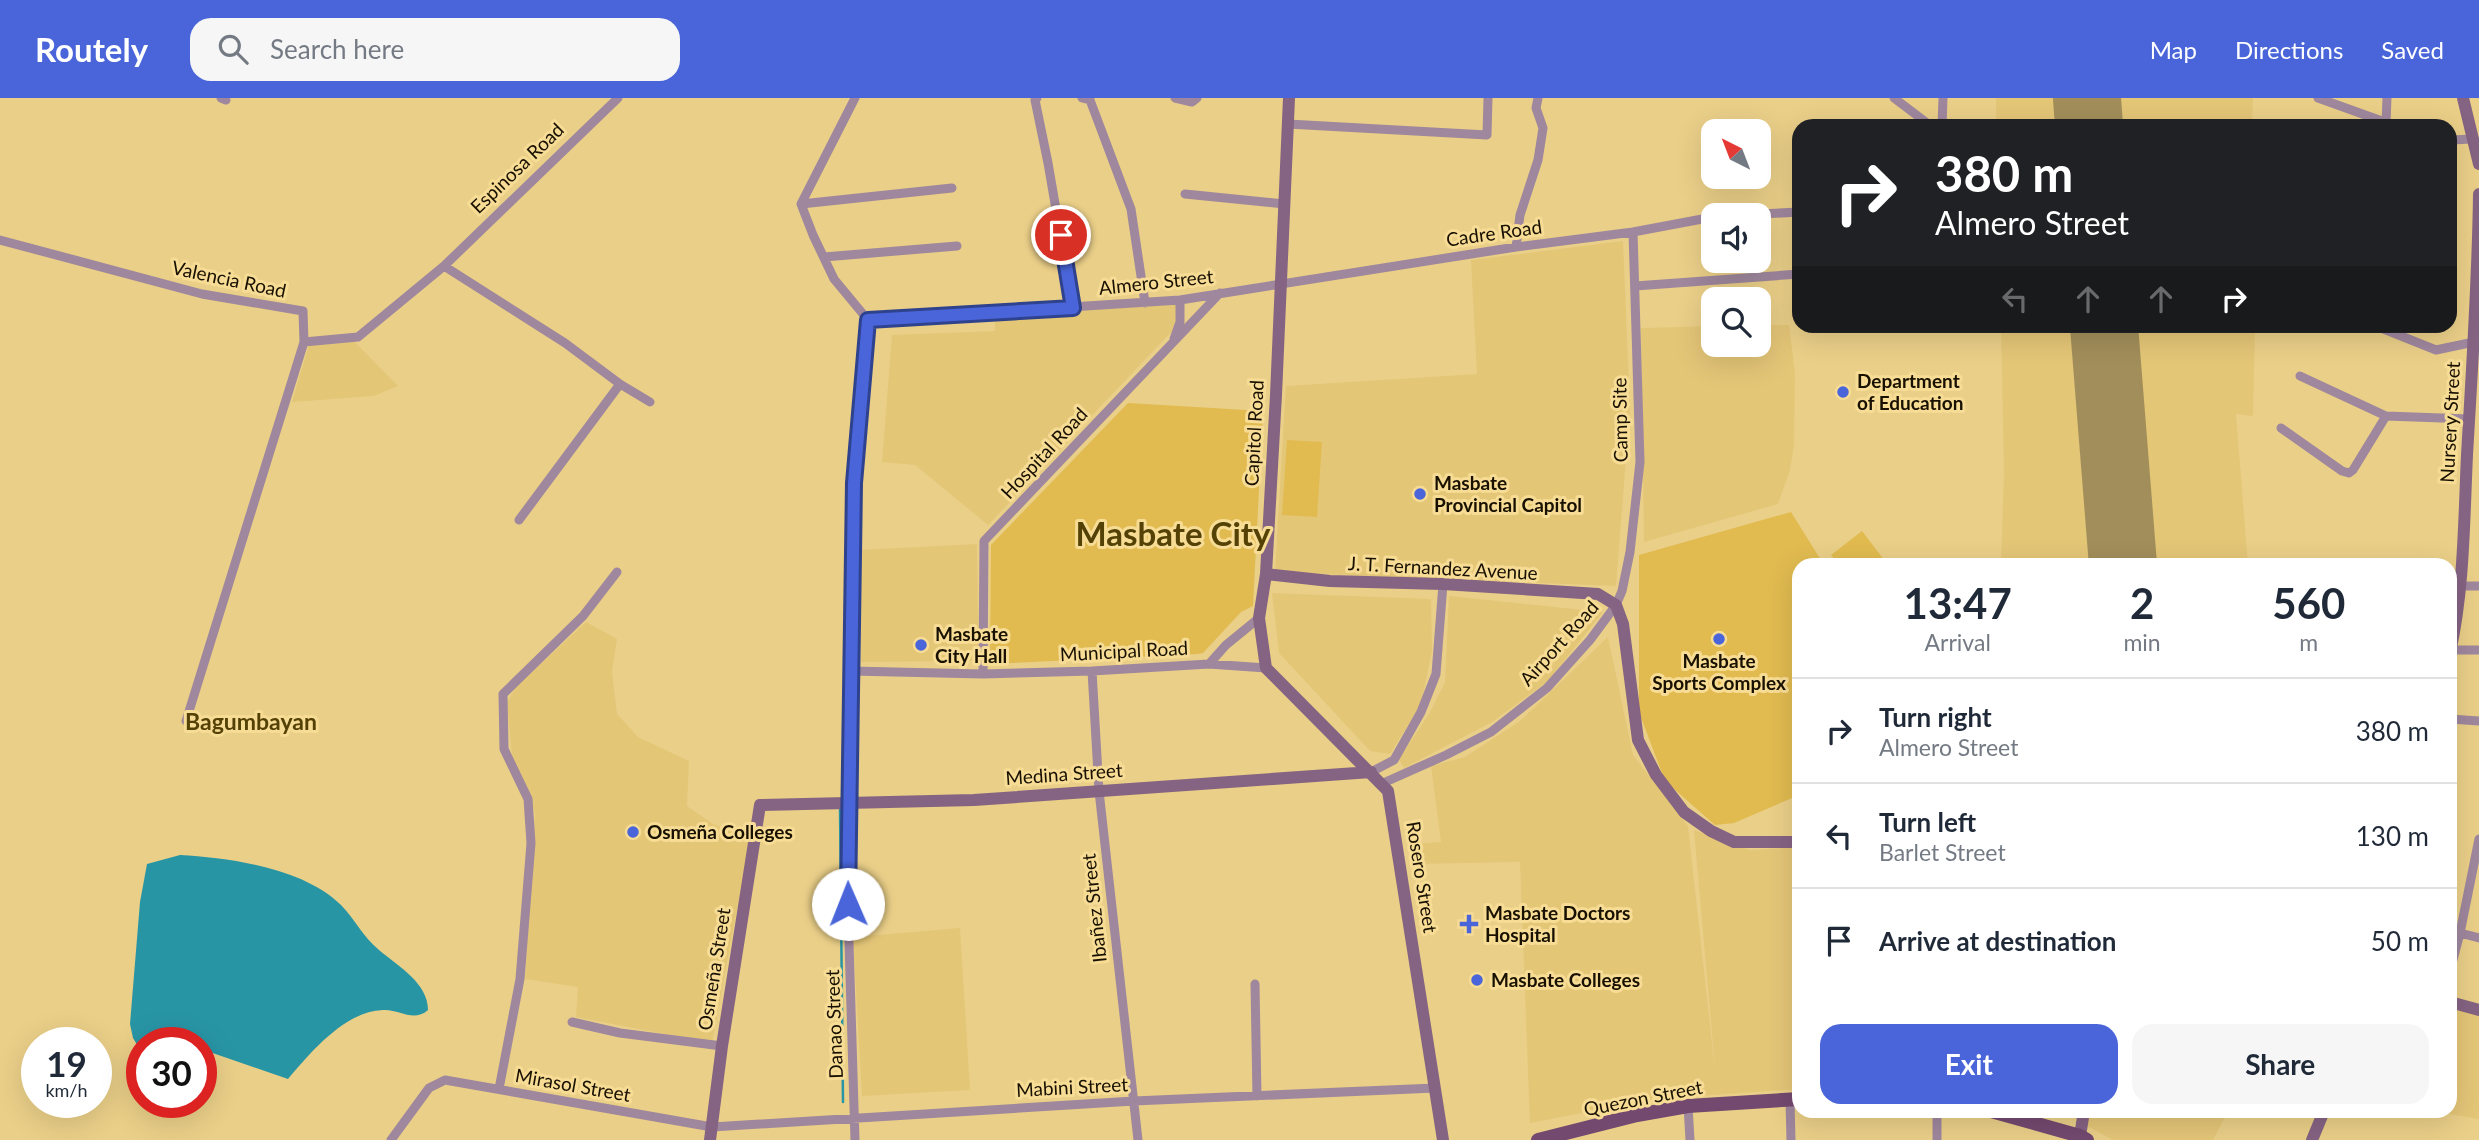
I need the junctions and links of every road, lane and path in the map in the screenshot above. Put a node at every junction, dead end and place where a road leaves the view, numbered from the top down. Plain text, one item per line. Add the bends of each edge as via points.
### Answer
1 (618, 98) edge
2 (855, 98) edge
3 (1037, 98) edge
4 (1082, 98) edge
5 (1175, 98) edge
6 (1197, 98) edge
7 (1289, 98) edge
8 (1488, 98) edge
9 (1538, 98) edge
10 (1894, 98) edge
11 (1943, 98) edge
12 (2318, 98) edge
13 (2387, 98) edge
14 (2463, 98) edge
15 (1922, 119) edge
16 (1942, 119) edge
17 (2378, 119) edge
18 (2386, 119) edge
19 (1288, 124) junction
20 (2473, 139) junction
21 (2457, 140) edge
22 (2479, 164) edge
23 (952, 188) dead end
24 (1185, 194) dead end
25 (2479, 194) edge
26 (801, 204) junction
27 (1284, 204) junction
28 (1792, 212) edge
29 (1771, 214) edge
30 (1701, 219) edge
31 (1633, 232) junction
32 (0, 240) edge
33 (957, 246) dead end
34 (1517, 247) junction
35 (824, 257) junction
36 (444, 266) junction
37 (1792, 275) edge
38 (1280, 282) junction
39 (1635, 286) junction
40 (2478, 287) edge
41 (1220, 293) junction
42 (1180, 300) junction
43 (1145, 303) junction
44 (1073, 308) junction
45 (868, 320) junction
46 (2394, 333) edge
47 (304, 342) junction
48 (2474, 342) junction
49 (1172, 344) junction
50 (2476, 358) edge
51 (2300, 376) dead end
52 (620, 384) junction
53 (650, 401) dead end
54 (2386, 416) junction
55 (2469, 419) junction
56 (2281, 428) dead end
57 (519, 520) dead end
58 (617, 572) dead end
59 (1266, 574) junction
60 (1443, 584) junction
61 (2459, 586) junction
62 (2479, 586) edge
63 (1616, 605) junction
64 (2457, 613) edge
65 (1259, 618) junction
66 (2479, 650) edge
67 (2457, 651) edge
68 (1209, 664) junction
69 (1266, 668) junction
70 (851, 671) junction
71 (1092, 671) junction
72 (983, 674) junction
73 (2457, 719) edge
74 (2479, 721) edge
75 (186, 722) dead end
76 (1394, 760) junction
77 (1371, 772) junction
78 (1401, 775) junction
79 (1381, 784) junction
80 (1099, 791) junction
81 (850, 803) junction
82 (761, 806) joint
83 (2479, 839) edge
84 (1792, 842) edge
85 (2460, 933) junction
86 (2479, 938) edge
87 (2457, 944) edge
88 (1255, 984) dead end
89 (2457, 1004) edge
90 (2479, 1010) edge
91 (572, 1023) dead end
92 (722, 1046) junction
93 (1435, 1088) junction
94 (499, 1090) junction
95 (1257, 1096) junction
96 (1792, 1099) edge
97 (1134, 1101) junction
98 (1688, 1106) junction
99 (855, 1118) junction
100 (1793, 1118) edge
101 (1937, 1118) edge
102 (2015, 1118) edge
103 (2084, 1118) edge
104 (2322, 1118) edge
105 (711, 1133) edge
106 (2084, 1138) edge
107 (391, 1140) edge
108 (855, 1140) edge
109 (1138, 1140) edge
110 (1443, 1140) edge
111 (1538, 1140) edge
112 (1690, 1140) edge
113 (1791, 1140) edge
114 (1937, 1140) edge
115 (2312, 1140) edge

1 - 36 street, Espinosa Road
2 - 26 street
3 - 44 street
4 - 43 street via 1090,100 1131,209
5 - 6 street via 1192,102
7 - 19 street, Capitol Road
8 - 19 street via 1487,135
9 - 34 street via 1536,108 1543,128 1520,215
10 - 15 street
11 - 16 street
12 - 17 street
13 - 18 street
14 - 20 street
19 - 27 street, Capitol Road
20 - 21 street
20 - 22 street
23 - 26 street
24 - 27 street
25 - 40 street, Nursery Street
26 - 35 street
27 - 38 street, Capitol Road
28 - 29 street
30 - 31 street, Cadre Road
31 - 34 street, Cadre Road
31 - 39 street, Camp Site
32 - 47 street, Valencia Road via 202,294 303,311
33 - 35 street
34 - 38 street, Cadre Road
35 - 45 street via 834,279
36 - 47 street via 358,337
36 - 52 street
37 - 39 street
38 - 41 street, Almero Street
38 - 59 street, Capitol Road
39 - 63 street, Camp Site via 1640,463 1630,552
40 - 48 street, Nursery Street
41 - 42 street, Almero Street
41 - 49 street, Hospital Road
42 - 43 street, Almero Street
42 - 49 street via 1180,322
43 - 44 street, Almero Street
44 - 45 street, Almero Street
45 - 70 street, Danao Street via 854,483
46 - 48 street via 2436,350
47 - 75 street
48 - 50 street, Nursery Street
49 - 72 street, Hospital Road via 984,541
50 - 55 street, Nursery Street
51 - 54 street
52 - 53 street
52 - 57 street
54 - 55 street
54 - 56 street via 2348,473
55 - 61 street, Nursery Street
58 - 94 street via 583,616 503,694 504,749 528,799 531,843 520,979
59 - 60 street, J. T. Fernandez Avenue via 1330,582
59 - 65 street, Capitol Road
60 - 63 street, J. T. Fernandez Avenue via 1598,594
60 - 76 street via 1436,674
61 - 62 street
61 - 64 street, Nursery Street
63 - 78 street, Airport Road via 1547,688 1510,718 1491,732
63 - 84 street via 1623,624 1638,740 1656,775 1684,812 1711,831 1734,842
65 - 68 street
65 - 69 street, Capitol Road
66 - 67 street
68 - 69 street, Municipal Road
68 - 71 street, Municipal Road
69 - 77 street, Rosero Street
70 - 72 street, Municipal Road
70 - 81 street, Danao Street
71 - 72 street, Municipal Road
71 - 80 street, Ibañez Street
73 - 74 street
76 - 77 street
76 - 78 street
77 - 79 street, Rosero Street
77 - 80 street, Medina Street
78 - 79 street, Airport Road
79 - 93 street, Rosero Street via 1392,808
80 - 81 street, Medina Street
80 - 97 street, Ibañez Street
81 - 82 street, Medina Street
81 - 99 street, Danao Street via 847,877
82 - 92 street, Osmeña Street
83 - 85 street
85 - 86 street
85 - 87 street
88 - 95 street
89 - 90 street
91 - 92 street
92 - 105 street, Osmeña Street
93 - 95 street, Mabini Street
93 - 110 street, Rosero Street
94 - 105 street, Mirasol Street
94 - 107 street, Mirasol Street via 445,1080 429,1088
95 - 97 street, Mabini Street
96 - 98 main road, Quezon Street
97 - 99 street, Mabini Street
97 - 109 street, Ibañez Street
98 - 111 main road, Quezon Street
98 - 112 street
99 - 105 street, Mabini Street
99 - 108 street, Danao Street
100 - 113 street
101 - 114 street
102 - 106 main road
103 - 106 street
104 - 115 street

